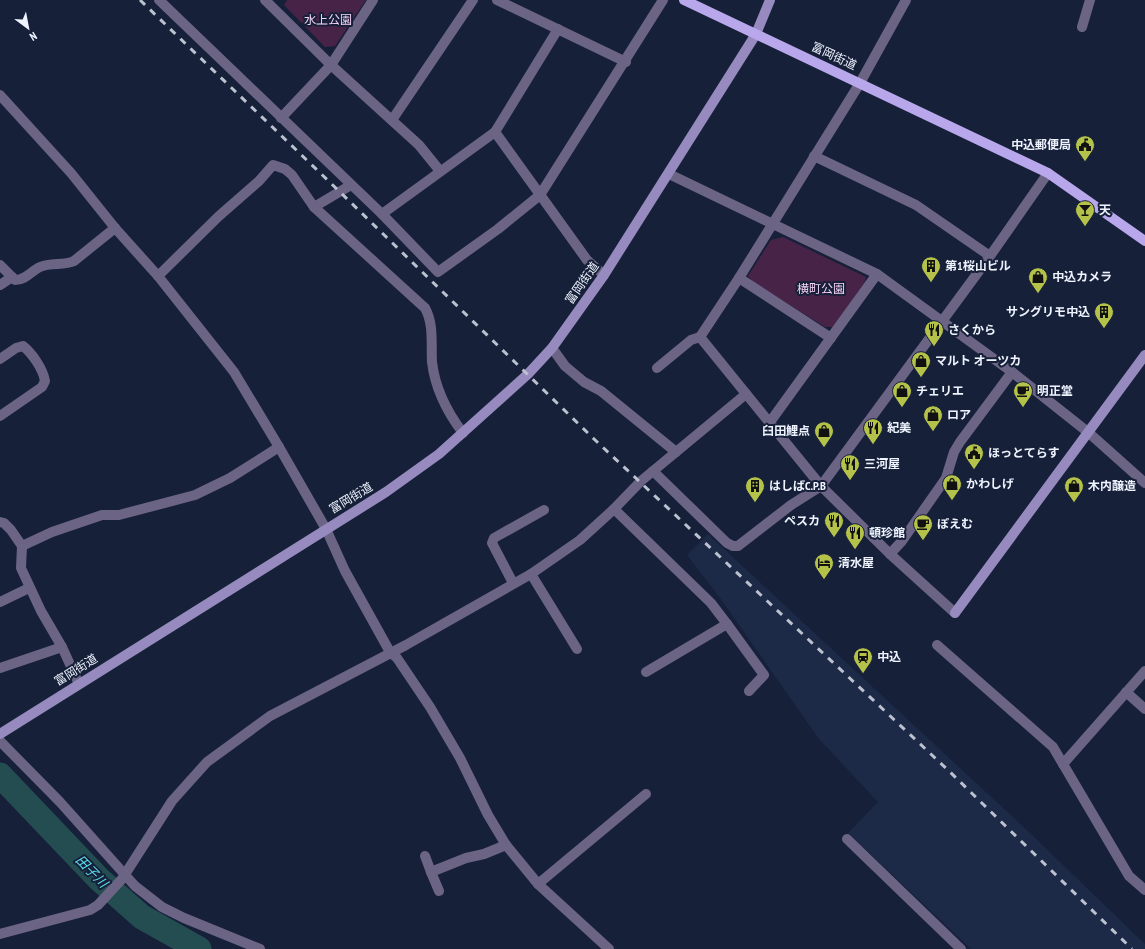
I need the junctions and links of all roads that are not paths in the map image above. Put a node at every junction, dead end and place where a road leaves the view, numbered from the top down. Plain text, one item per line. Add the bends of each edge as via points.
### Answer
1 (159, 0) edge
2 (265, 0) edge
3 (373, 0) edge
4 (473, 0) edge
5 (497, 0) edge
6 (664, 0) edge
7 (684, 0) edge
8 (770, 0) edge
9 (906, 0) edge
10 (1090, 0) edge
11 (1082, 27) dead end
12 (558, 29) junction
13 (756, 34) junction
14 (626, 62) junction
15 (331, 65) junction
16 (860, 83) junction
17 (0, 95) edge
18 (281, 118) junction
19 (392, 120) junction
20 (495, 132) junction
21 (814, 156) junction
22 (440, 171) junction
23 (1048, 173) junction
24 (669, 174) junction
25 (351, 185) junction
26 (540, 195) junction
27 (314, 207) junction
28 (382, 214) junction
29 (772, 225) junction
30 (115, 228) junction
31 (1145, 241) edge
32 (990, 256) junction
33 (0, 265) edge
34 (877, 274) junction
35 (604, 275) junction
36 (158, 276) junction
37 (12, 277) junction
38 (739, 278) junction
39 (0, 285) edge
40 (942, 320) junction
41 (700, 337) junction
42 (832, 338) junction
43 (552, 348) junction
44 (1145, 355) edge
45 (0, 359) edge
46 (658, 368) dead end
47 (1012, 372) junction
48 (746, 394) junction
49 (0, 416) edge
50 (770, 422) junction
51 (463, 433) junction
52 (1089, 433) junction
53 (279, 446) junction
54 (676, 452) junction
55 (653, 471) junction
56 (1145, 483) edge
57 (821, 486) junction
58 (614, 509) junction
59 (544, 510) dead end
60 (0, 522) edge
61 (326, 529) junction
62 (22, 546) junction
63 (890, 554) junction
64 (531, 574) junction
65 (513, 583) junction
66 (29, 588) junction
67 (0, 602) edge
68 (955, 613) joint
69 (727, 624) junction
70 (937, 645) dead end
71 (62, 647) junction
72 (578, 649) dead end
73 (390, 652) junction
74 (0, 668) edge
75 (1145, 671) edge
76 (646, 672) dead end
77 (79, 684) junction
78 (749, 691) dead end
79 (1126, 692) junction
80 (1145, 709) edge
81 (0, 734) edge
82 (0, 741) edge
83 (1063, 764) junction
84 (646, 794) dead end
85 (846, 839) dead end
86 (506, 845) junction
87 (425, 856) dead end
88 (431, 872) junction
89 (124, 877) junction
90 (538, 884) junction
91 (1145, 890) edge
92 (440, 891) dead end
93 (0, 934) edge
94 (260, 949) edge
95 (609, 949) edge
96 (961, 949) edge

1 - 18 street
2 - 15 street
3 - 15 street
4 - 19 street
5 - 12 street
6 - 14 street
7 - 13 main road
8 - 13 main road
9 - 16 street
10 - 11 street
12 - 14 street
12 - 20 street
13 - 16 main road, 富岡街道
13 - 24 main road, 富岡街道
14 - 26 street
15 - 18 street
15 - 19 street
16 - 21 street
16 - 23 main road, 富岡街道
17 - 30 street via 71,173
18 - 25 street
19 - 22 street via 420,145
20 - 22 street
20 - 26 street
21 - 29 street
21 - 32 street via 916,205
22 - 28 street
23 - 31 main road, 富岡街道
23 - 32 street
24 - 29 street
24 - 35 main road, 富岡街道
25 - 27 street
25 - 28 street
26 - 28 street via 438,272
26 - 35 street via 587,260
27 - 36 street via 292,175 273,164
27 - 51 street via 425,308 430,318 432,363 439,392 454,422
29 - 34 street
29 - 38 street
30 - 36 street
30 - 37 street via 68,264 41,266 21,280
32 - 40 street
33 - 37 street
34 - 40 street
34 - 42 street
35 - 43 main road, 富岡街道
36 - 53 street via 234,372
37 - 39 street
38 - 41 street
38 - 42 street
40 - 47 street
40 - 57 street
41 - 46 street via 691,340
41 - 48 street
42 - 50 street
43 - 51 main road, 富岡街道 via 528,374
43 - 54 street via 565,366 584,382 601,391
44 - 52 main road
45 - 49 street via 23,346 44,374 46,381 42,387
47 - 52 street
47 - 63 street via 960,442 946,478
48 - 50 street
48 - 54 street
50 - 57 street
51 - 61 main road, 富岡街道 via 398,484
52 - 56 street
52 - 68 main road
53 - 61 street
53 - 62 street via 230,478 195,495 119,515 102,515 52,532
54 - 55 street
55 - 57 street via 733,546 738,546 791,505
55 - 58 street
57 - 63 street
58 - 64 street via 580,540
58 - 69 street via 711,602
59 - 65 street via 494,538 492,543
60 - 62 street via 11,530
61 - 73 street via 345,571
61 - 77 main road, 富岡街道
62 - 66 street via 21,568
63 - 68 street
64 - 65 street
64 - 72 street
65 - 73 street
66 - 67 street
66 - 71 street
69 - 76 street
69 - 78 street via 764,675
70 - 83 street via 1053,747
71 - 74 street
71 - 77 street
73 - 86 street via 397,658 430,707
73 - 89 street via 270,716 207,762 172,801
75 - 79 street
77 - 81 main road, 富岡街道
79 - 80 street
79 - 83 street
82 - 89 street via 60,802
83 - 91 street via 1129,876
84 - 90 street
85 - 96 street
86 - 88 street
86 - 90 street
87 - 88 street
88 - 92 street
89 - 93 street via 90,910
89 - 94 street via 162,907
90 - 95 street

